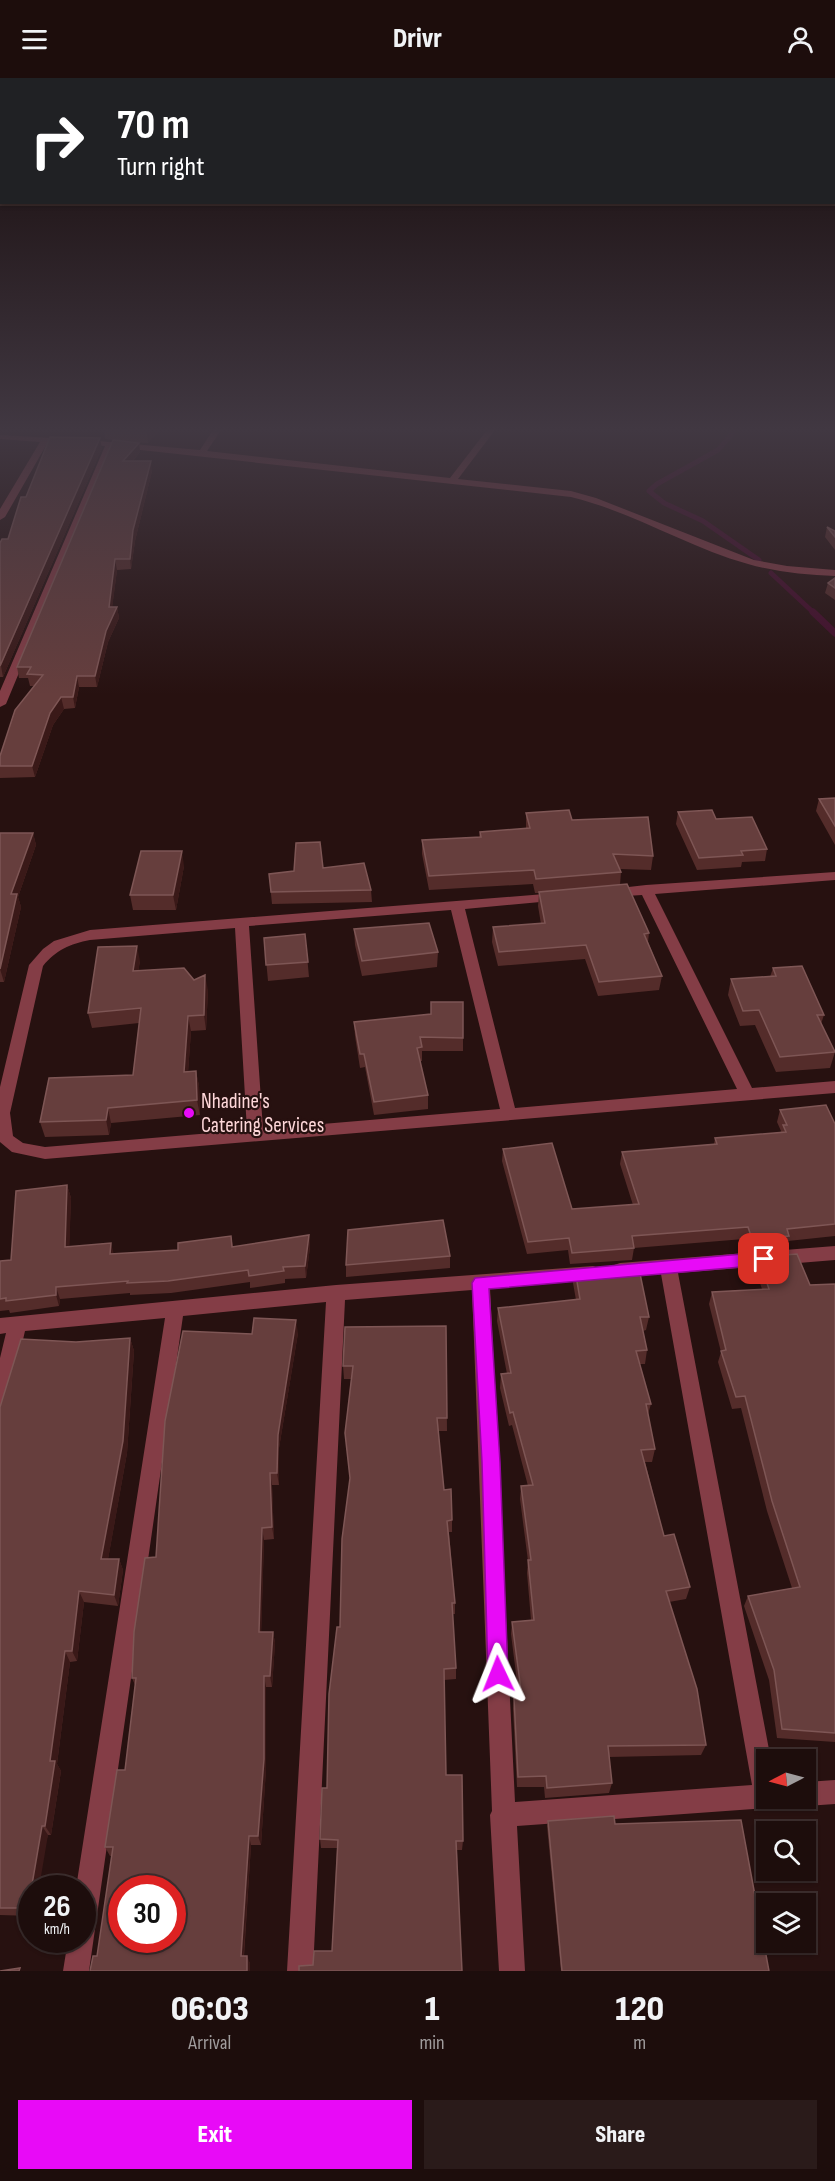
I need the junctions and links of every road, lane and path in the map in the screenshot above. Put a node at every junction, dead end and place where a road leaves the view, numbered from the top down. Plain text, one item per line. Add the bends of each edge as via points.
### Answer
1 (79, 518) edge
2 (642, 518) edge
3 (809, 572) junction
4 (835, 573) edge
5 (835, 583) edge
6 (0, 704) edge
7 (835, 876) edge
8 (646, 890) junction
9 (600, 894) edge
10 (577, 896) edge
11 (457, 906) junction
12 (242, 924) junction
13 (835, 1087) edge
14 (747, 1094) junction
15 (508, 1114) junction
16 (255, 1135) junction
17 (835, 1253) edge
18 (668, 1266) junction
19 (481, 1283) junction
20 (336, 1293) junction
21 (175, 1310) junction
22 (9, 1325) edge
23 (0, 1396) edge
24 (757, 1749) edge
25 (835, 1792) edge
26 (816, 1793) edge
27 (756, 1797) edge
28 (502, 1815) junction
29 (90, 1875) edge
30 (79, 1953) edge
31 (76, 1971) edge
32 (300, 1971) edge
33 (512, 1971) edge

1 - 6 street
2 - 3 street via 741,559
3 - 4 street
3 - 5 street
7 - 8 street
8 - 9 street
8 - 14 street
10 - 11 street
11 - 12 street
11 - 15 street
12 - 16 street
12 - 16 street via 90,935 47,950 36,965 0,1130 8,1143 22,1151 45,1153
13 - 14 street
14 - 15 street
15 - 16 street
17 - 18 street
18 - 19 street
18 - 24 street
19 - 20 street
19 - 28 street
20 - 21 street
20 - 32 street
21 - 22 street
21 - 29 street
22 - 23 street
25 - 26 street
27 - 28 street
28 - 33 street
30 - 31 street

